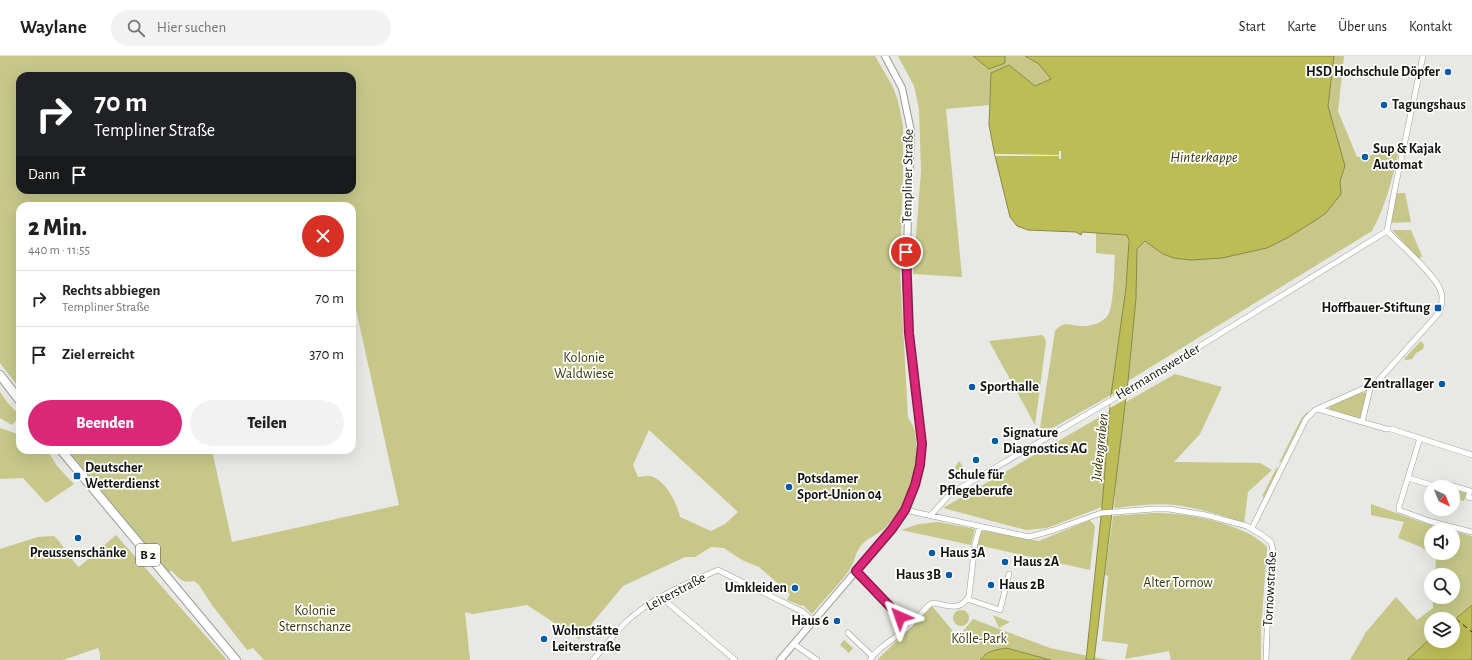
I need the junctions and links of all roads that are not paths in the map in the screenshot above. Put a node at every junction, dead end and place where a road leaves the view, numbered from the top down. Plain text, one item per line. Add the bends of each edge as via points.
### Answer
1 (885, 56) edge
2 (1423, 56) edge
3 (1387, 231) junction
4 (0, 375) edge
5 (1371, 385) junction
6 (16, 396) edge
7 (1318, 409) junction
8 (1362, 422) junction
9 (1420, 438) junction
10 (64, 454) edge
11 (1472, 455) edge
12 (1408, 478) junction
13 (1424, 483) edge
14 (1460, 488) edge
15 (1472, 498) edge
16 (905, 510) junction
17 (931, 515) junction
18 (980, 526) junction
19 (1252, 528) junction
20 (1472, 532) edge
21 (856, 571) junction
22 (1009, 574) dead end
23 (661, 597) junction
24 (967, 599) junction
25 (813, 621) junction
26 (909, 626) junction
27 (848, 633) dead end
28 (794, 644) junction
29 (871, 658) edge
30 (236, 660) edge
31 (593, 660) edge
32 (735, 660) edge
33 (780, 660) edge
34 (817, 660) edge
35 (1266, 660) edge

1 - 16 street, Templiner Straße via 902,88 911,131 906,276 909,333 922,444 915,485
2 - 3 street
3 - 5 street via 1435,280 1441,289 1443,301 1436,318 1376,383
3 - 17 street, Hermannswerder via 1127,391 950,494
4 - 6 main road
5 - 7 street
5 - 8 street
7 - 8 street
7 - 19 street via 1306,419
8 - 9 street
9 - 11 street
9 - 12 street
10 - 30 main road, B 2
12 - 13 street
12 - 20 street via 1400,511
14 - 15 street via 1470,491 1468,497
16 - 17 street
16 - 21 street, Templiner Straße
17 - 18 street
18 - 19 street via 1029,537 1101,513 1154,509 1189,512
18 - 24 street
19 - 35 street, Tornowstraße via 1270,542 1273,550
21 - 25 street, Templiner Straße
21 - 26 street
22 - 24 street via 1000,610
23 - 25 street, Leiterstraße via 718,570 804,612
23 - 31 street, Leiterstraße via 626,623
23 - 32 street
24 - 26 street via 955,607 930,604
25 - 28 street, Templiner Straße
26 - 29 street via 877,650
27 - 29 street
28 - 33 street, Templiner Straße
28 - 34 street

